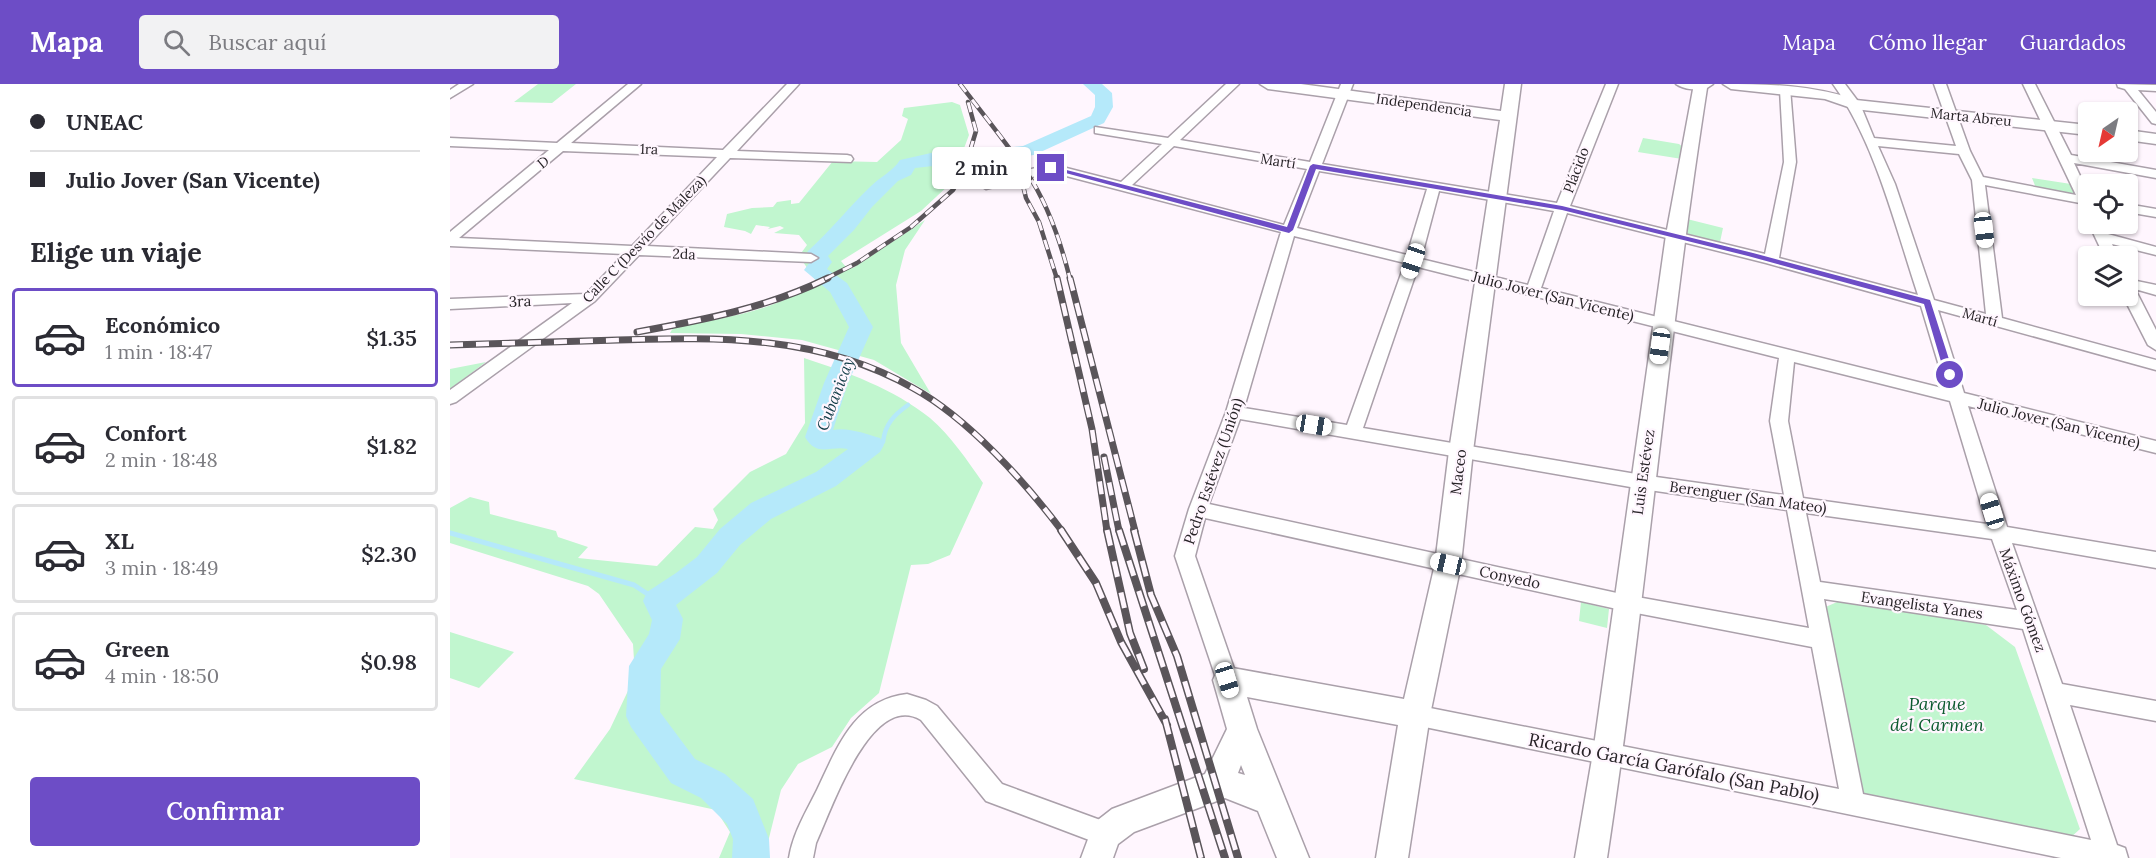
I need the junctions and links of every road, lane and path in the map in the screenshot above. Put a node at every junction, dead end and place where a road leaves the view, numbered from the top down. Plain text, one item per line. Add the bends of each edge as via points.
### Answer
1 (467, 84) edge
2 (635, 84) edge
3 (793, 84) edge
4 (1233, 84) edge
5 (1268, 84) edge
6 (1513, 84) edge
7 (1612, 84) edge
8 (1731, 84) edge
9 (1940, 84) edge
10 (2029, 84) edge
11 (2124, 84) edge
12 (1696, 85) edge
13 (2156, 88) edge
14 (1346, 89) edge
15 (1786, 90) junction
16 (1836, 90) edge
17 (450, 95) edge
18 (1854, 104) junction
19 (1950, 114) junction
20 (1509, 117) junction
21 (2156, 120) edge
22 (2051, 126) junction
23 (2078, 129) edge
24 (1099, 130) dead end
25 (2138, 137) edge
26 (2156, 139) edge
27 (1870, 141) junction
28 (450, 142) edge
29 (1169, 143) junction
30 (561, 146) junction
31 (1964, 151) junction
32 (728, 152) junction
33 (2066, 158) junction
34 (847, 159) dead end
35 (1313, 166) junction
36 (2156, 174) edge
37 (1978, 180) junction
38 (2078, 184) edge
39 (986, 185) dead end
40 (1434, 186) junction
41 (1123, 187) junction
42 (1497, 196) junction
43 (2078, 201) edge
44 (1562, 208) junction
45 (2138, 210) edge
46 (2156, 213) edge
47 (1289, 230) junction
48 (2101, 234) edge
49 (1675, 235) junction
50 (2102, 237) junction
51 (450, 241) edge
52 (2106, 246) edge
53 (2156, 251) edge
54 (632, 252) junction
55 (811, 258) dead end
56 (1771, 260) junction
57 (1413, 261) junction
58 (1486, 280) junction
59 (2138, 286) edge
60 (2156, 290) edge
61 (1533, 291) junction
62 (590, 298) junction
63 (1927, 302) junction
64 (450, 304) edge
65 (2136, 306) edge
66 (1995, 321) junction
67 (1663, 324) junction
68 (2156, 345) edge
69 (1787, 354) junction
70 (2156, 365) edge
71 (1957, 397) junction
72 (450, 398) edge
73 (1234, 412) junction
74 (1353, 432) junction
75 (2156, 447) edge
76 (1461, 451) junction
77 (1642, 482) junction
78 (1796, 504) junction
79 (1198, 509) junction
80 (1999, 533) junction
81 (2156, 560) edge
82 (1448, 564) junction
83 (1813, 589) junction
84 (1626, 603) junction
85 (2031, 621) junction
86 (1823, 640) junction
87 (1227, 680) junction
88 (2054, 692) junction
89 (2156, 711) edge
90 (1415, 715) junction
91 (1242, 729) junction
92 (1608, 753) junction
93 (1215, 786) junction
94 (1268, 799) junction
95 (1853, 803) junction
96 (1101, 846) edge
97 (2112, 857) edge
98 (801, 858) edge
99 (1293, 858) edge
100 (1392, 858) edge
101 (1591, 858) edge

1 - 17 street
2 - 30 street, D
3 - 32 street, Calle C (Desvío de Maleza)
4 - 29 street
5 - 14 main road, Independencia
6 - 20 main road, Maceo
7 - 44 street, Plácido
8 - 15 main road, Marta Abreu
9 - 19 street
10 - 22 street
11 - 13 street
11 - 21 street
12 - 49 main road, Luis Estévez
14 - 20 main road, Independencia
14 - 35 street, Pedro Estévez (Unión)
15 - 16 main road, Marta Abreu
15 - 56 street via 1790,162
16 - 18 main road, Marta Abreu
18 - 19 main road, Marta Abreu
18 - 27 street, Máximo Gómez
19 - 22 main road, Marta Abreu
19 - 31 street
20 - 42 main road, Maceo
22 - 23 main road, Marta Abreu
22 - 33 street
24 - 29 street, Martí
25 - 26 main road
27 - 31 street
27 - 63 street, Máximo Gómez
28 - 30 street, 1ra
29 - 35 street, Martí
29 - 41 street
30 - 32 street, 1ra
30 - 51 street, D
31 - 37 street
32 - 34 street, 1ra
32 - 54 street, Calle C (Desvío de Maleza)
33 - 36 street
33 - 38 street
35 - 40 street, Martí
35 - 47 street, Pedro Estévez (Unión)
37 - 43 street
37 - 66 street
39 - 41 street, Julio Jover (San Vicente) via 1051,168
40 - 42 street, Martí
40 - 57 street
41 - 47 street, Julio Jover (San Vicente)
42 - 44 street, Martí
42 - 58 main road, Maceo
44 - 49 street, Martí
44 - 61 street, Plácido
45 - 46 street
47 - 57 street, Julio Jover (San Vicente)
47 - 73 street, Pedro Estévez (Unión)
48 - 50 street
49 - 56 street, Martí
49 - 67 main road, Luis Estévez
50 - 52 street
50 - 53 street
51 - 54 street, 2da
54 - 55 street, 2da
54 - 62 street, Calle C (Desvío de Maleza)
56 - 63 street, Martí
57 - 58 street, Julio Jover (San Vicente)
57 - 74 street
58 - 61 street, Julio Jover (San Vicente)
58 - 76 main road, Maceo
59 - 60 street
61 - 67 street, Julio Jover (San Vicente)
62 - 64 street, 3ra
62 - 72 street, Calle C (Desvío de Maleza)
63 - 66 street, Martí
63 - 71 street, Máximo Gómez
65 - 68 street
66 - 70 street, Martí
67 - 69 street, Julio Jover (San Vicente)
67 - 77 main road, Luis Estévez
69 - 71 street, Julio Jover (San Vicente)
69 - 78 street via 1779,421
71 - 75 street, Julio Jover (San Vicente)
71 - 80 street, Máximo Gómez
73 - 74 street, Berenguer (San Mateo)
73 - 79 street, Pedro Estévez (Unión)
74 - 76 street, Berenguer (San Mateo)
76 - 77 street, Berenguer (San Mateo)
76 - 82 main road, Maceo
77 - 78 street, Berenguer (San Mateo)
77 - 84 main road, Luis Estévez
78 - 80 street, Berenguer (San Mateo)
78 - 83 street
79 - 82 street, Conyedo
79 - 87 street, Pedro Estévez (Unión) via 1185,556
80 - 81 street, Berenguer (San Mateo)
80 - 85 street, Máximo Gómez
82 - 84 street, Conyedo
82 - 90 main road, Maceo
83 - 85 street, Evangelista Yanes
83 - 86 street
84 - 86 street, Conyedo
84 - 92 main road, Luis Estévez
85 - 88 street, Máximo Gómez
86 - 95 street
87 - 90 main road, Ricardo García Garófalo (San Pablo)
87 - 91 main road, Pedro Estévez (Unión)
88 - 89 street
88 - 97 street, Máximo Gómez
90 - 92 street, Ricardo García Garófalo (San Pablo)
90 - 100 main road, Maceo
91 - 93 main road
91 - 94 main road, Pedro Estévez (Unión)
92 - 95 street, Ricardo García Garófalo (San Pablo)
92 - 101 main road, Luis Estévez
93 - 94 main road via 1226,783
93 - 96 main road via 1123,820
94 - 99 main road, Pedro Estévez (Unión)
95 - 97 street, Ricardo García Garófalo (San Pablo)
96 - 98 street via 993,793 928,713 919,705 905,703 884,711 851,742 804,842

